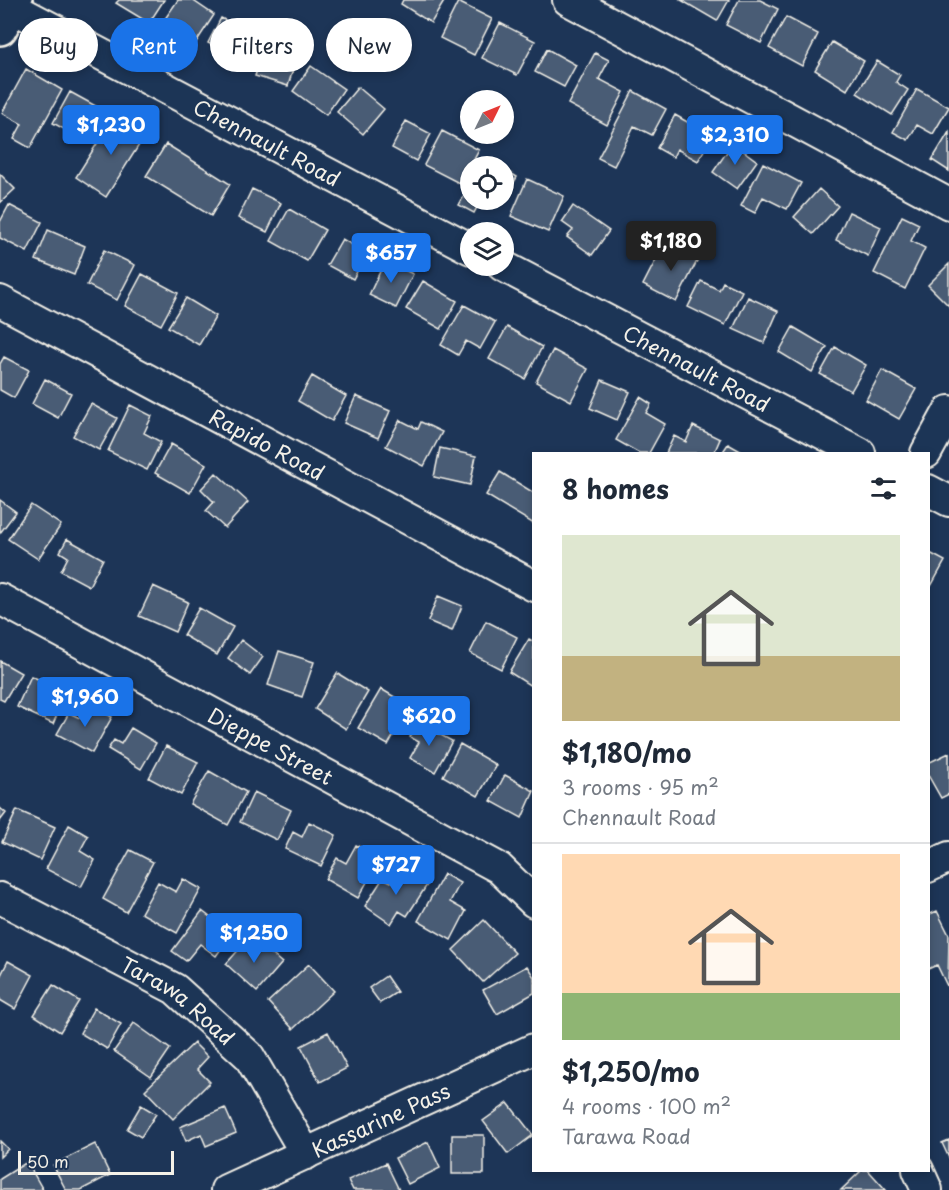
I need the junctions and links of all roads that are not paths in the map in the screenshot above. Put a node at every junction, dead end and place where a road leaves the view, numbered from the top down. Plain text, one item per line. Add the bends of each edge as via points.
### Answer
1 (567, 0) edge
2 (7, 9) edge
3 (949, 204) edge
4 (460, 243) edge
5 (514, 272) edge
6 (0, 301) edge
7 (949, 411) edge
8 (858, 452) edge
9 (927, 452) edge
10 (930, 491) edge
11 (949, 501) edge
12 (532, 585) edge
13 (0, 599) edge
14 (949, 857) edge
15 (930, 866) edge
16 (0, 898) edge
17 (532, 900) edge
18 (532, 1050) edge
19 (306, 1154) junction
20 (919, 1172) edge
21 (226, 1190) edge
22 (927, 1190) edge

1 - 3 street
2 - 4 street, Chennault Road
5 - 8 street, Chennault Road
6 - 12 street, Rapido Road
7 - 9 street
10 - 11 street
13 - 17 street, Dieppe Street via 499,868
14 - 15 street
16 - 19 street, Tarawa Road via 175,989 249,1056
18 - 19 street, Kassarine Pass
19 - 21 street, Kassarine Pass
20 - 22 street

